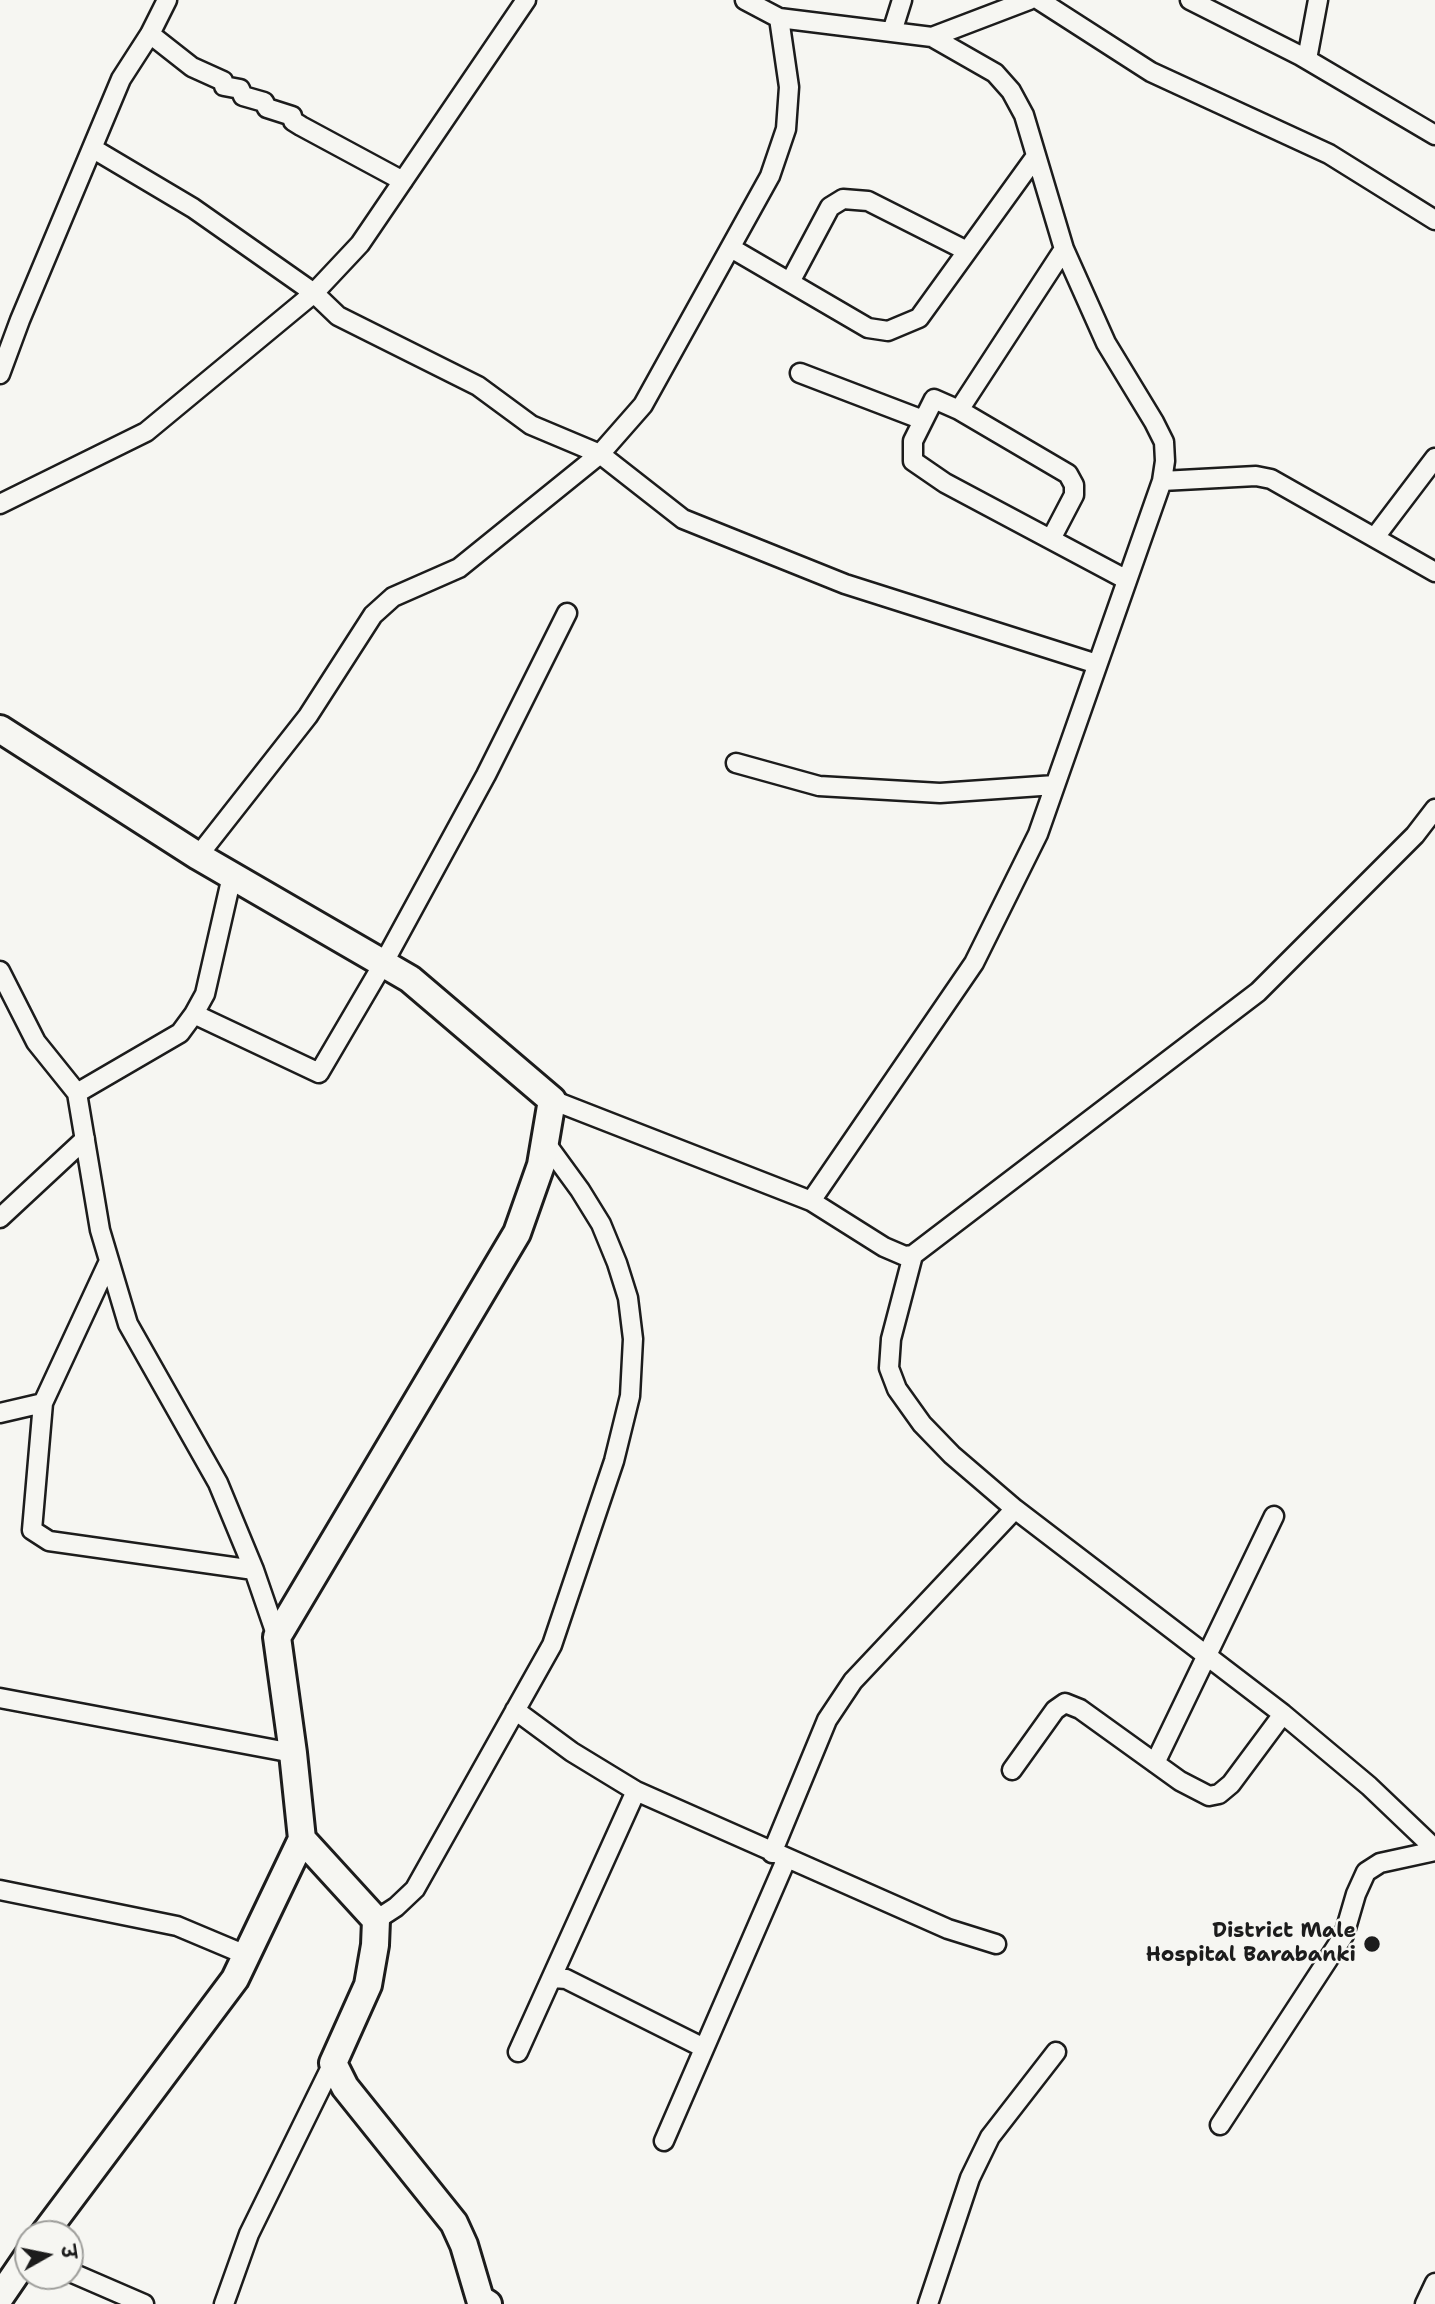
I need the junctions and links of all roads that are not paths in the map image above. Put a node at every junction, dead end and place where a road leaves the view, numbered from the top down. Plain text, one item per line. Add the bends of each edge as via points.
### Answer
1 (167, 0) edge
2 (526, 0) edge
3 (745, 0) edge
4 (902, 0) edge
5 (1029, 0) edge
6 (1039, 0) edge
7 (1190, 0) edge
8 (1318, 0) edge
9 (779, 18) junction
10 (892, 32) junction
11 (150, 34) junction
12 (932, 37) junction
13 (1307, 59) junction
14 (1435, 135) edge
15 (92, 148) junction
16 (1036, 156) junction
17 (403, 181) junction
18 (1435, 220) edge
19 (731, 248) junction
20 (1064, 249) junction
21 (967, 251) junction
22 (790, 282) junction
23 (314, 293) junction
24 (800, 373) dead end
25 (0, 374) edge
26 (959, 410) junction
27 (923, 420) junction
28 (600, 454) junction
29 (1435, 458) edge
30 (1162, 481) junction
31 (0, 504) edge
32 (1375, 537) junction
33 (1051, 539) junction
34 (1435, 572) edge
35 (1127, 580) junction
36 (566, 613) dead end
37 (1097, 664) junction
38 (0, 729) edge
39 (736, 763) dead end
40 (1055, 785) junction
41 (1435, 809) edge
42 (198, 856) junction
43 (232, 876) junction
44 (383, 964) junction
45 (1, 975) edge
46 (194, 1014) junction
47 (77, 1093) junction
48 (552, 1100) junction
49 (85, 1139) junction
50 (545, 1142) junction
51 (811, 1202) junction
52 (0, 1218) edge
53 (913, 1255) junction
54 (109, 1261) junction
55 (43, 1403) junction
56 (0, 1413) edge
57 (1015, 1509) junction
58 (1274, 1517) dead end
59 (254, 1570) junction
60 (276, 1637) junction
61 (1208, 1655) junction
62 (0, 1698) edge
63 (514, 1710) junction
64 (1283, 1714) junction
65 (293, 1753) junction
66 (1155, 1763) junction
67 (1012, 1770) dead end
68 (636, 1791) junction
69 (302, 1839) junction
70 (1435, 1850) edge
71 (779, 1856) junction
72 (0, 1890) edge
73 (376, 1920) junction
74 (996, 1944) dead end
75 (246, 1955) junction
76 (554, 1978) junction
77 (704, 2048) junction
78 (518, 2052) dead end
79 (1056, 2052) dead end
80 (333, 2063) junction
81 (1220, 2125) dead end
82 (664, 2141) dead end
83 (54, 2220) edge
84 (14, 2276) edge
85 (84, 2279) edge
86 (1435, 2283) edge
87 (0, 2297) edge
88 (483, 2302) edge
89 (144, 2304) edge
90 (224, 2304) edge
91 (928, 2304) edge
92 (1425, 2304) edge

1 - 11 street
2 - 17 street
3 - 9 street
4 - 10 street
5 - 12 street
6 - 18 street via 1152,72 1329,154
7 - 13 street
8 - 13 street
9 - 10 street
9 - 19 street via 789,87 786,129 770,176
10 - 12 street
11 - 15 street via 121,79
11 - 17 street via 192,67 223,81 224,86 240,89 243,96 292,116 301,126
12 - 16 street via 995,73 1011,91 1024,115
13 - 14 street
15 - 23 street via 193,208
15 - 25 street
16 - 20 street
16 - 21 street
17 - 23 street via 360,244
19 - 22 street
19 - 28 street via 643,405
20 - 26 street
20 - 30 street via 1106,343 1164,442
21 - 22 street via 919,318 888,331 868,328
21 - 22 street via 868,201 843,199 830,207
23 - 28 street via 338,316 478,386 531,425
23 - 31 street via 146,432
24 - 27 street
26 - 27 street via 934,399
26 - 33 street via 1068,474 1073,495
27 - 33 street via 912,441 912,461
28 - 37 street via 683,519 845,584
28 - 42 street via 459,568 393,597 373,615 308,716
29 - 32 street
30 - 32 street via 1271,479
30 - 35 street
32 - 34 street
33 - 35 street
35 - 37 street
36 - 44 street via 486,775
37 - 40 street
38 - 42 street
39 - 40 street via 818,786 940,793
40 - 51 street via 1038,834 974,963
41 - 53 street via 1415,835 1258,992
42 - 43 street
43 - 44 street
43 - 46 street via 205,994
44 - 46 street via 318,1073
44 - 48 street via 410,979
45 - 47 street via 36,1042
46 - 47 street via 180,1033
47 - 49 street
48 - 50 street
48 - 51 street
49 - 52 street
49 - 54 street
50 - 60 street via 517,1233
50 - 63 street via 601,1224 617,1263 628,1298 632,1362 630,1396 606,1488 552,1645
51 - 53 street via 884,1247
53 - 57 street via 891,1339 892,1380 922,1424
54 - 55 street
54 - 59 street via 128,1324 218,1483
55 - 56 street
55 - 59 street via 32,1530 49,1541
57 - 61 street
57 - 71 street via 853,1681 827,1720
58 - 61 street
59 - 60 street
60 - 65 street
61 - 64 street
61 - 66 street
62 - 65 street
63 - 68 street
63 - 73 street via 415,1889
64 - 66 street via 1219,1794 1198,1791
64 - 70 street via 1369,1786
65 - 69 street
66 - 67 street via 1065,1703 1055,1710
68 - 71 street
68 - 76 street
69 - 73 street
69 - 75 street
70 - 81 street via 1380,1863 1366,1872 1344,1935
71 - 74 street via 948,1929
71 - 77 street
72 - 75 street via 177,1926
73 - 80 street via 368,1984
75 - 83 street via 235,1979
76 - 77 street via 566,1979
76 - 78 street
77 - 82 street
79 - 91 street via 990,2137 970,2178
80 - 88 street via 345,2087 454,2223
80 - 90 street via 249,2234
84 - 87 street
85 - 89 street
86 - 92 street

